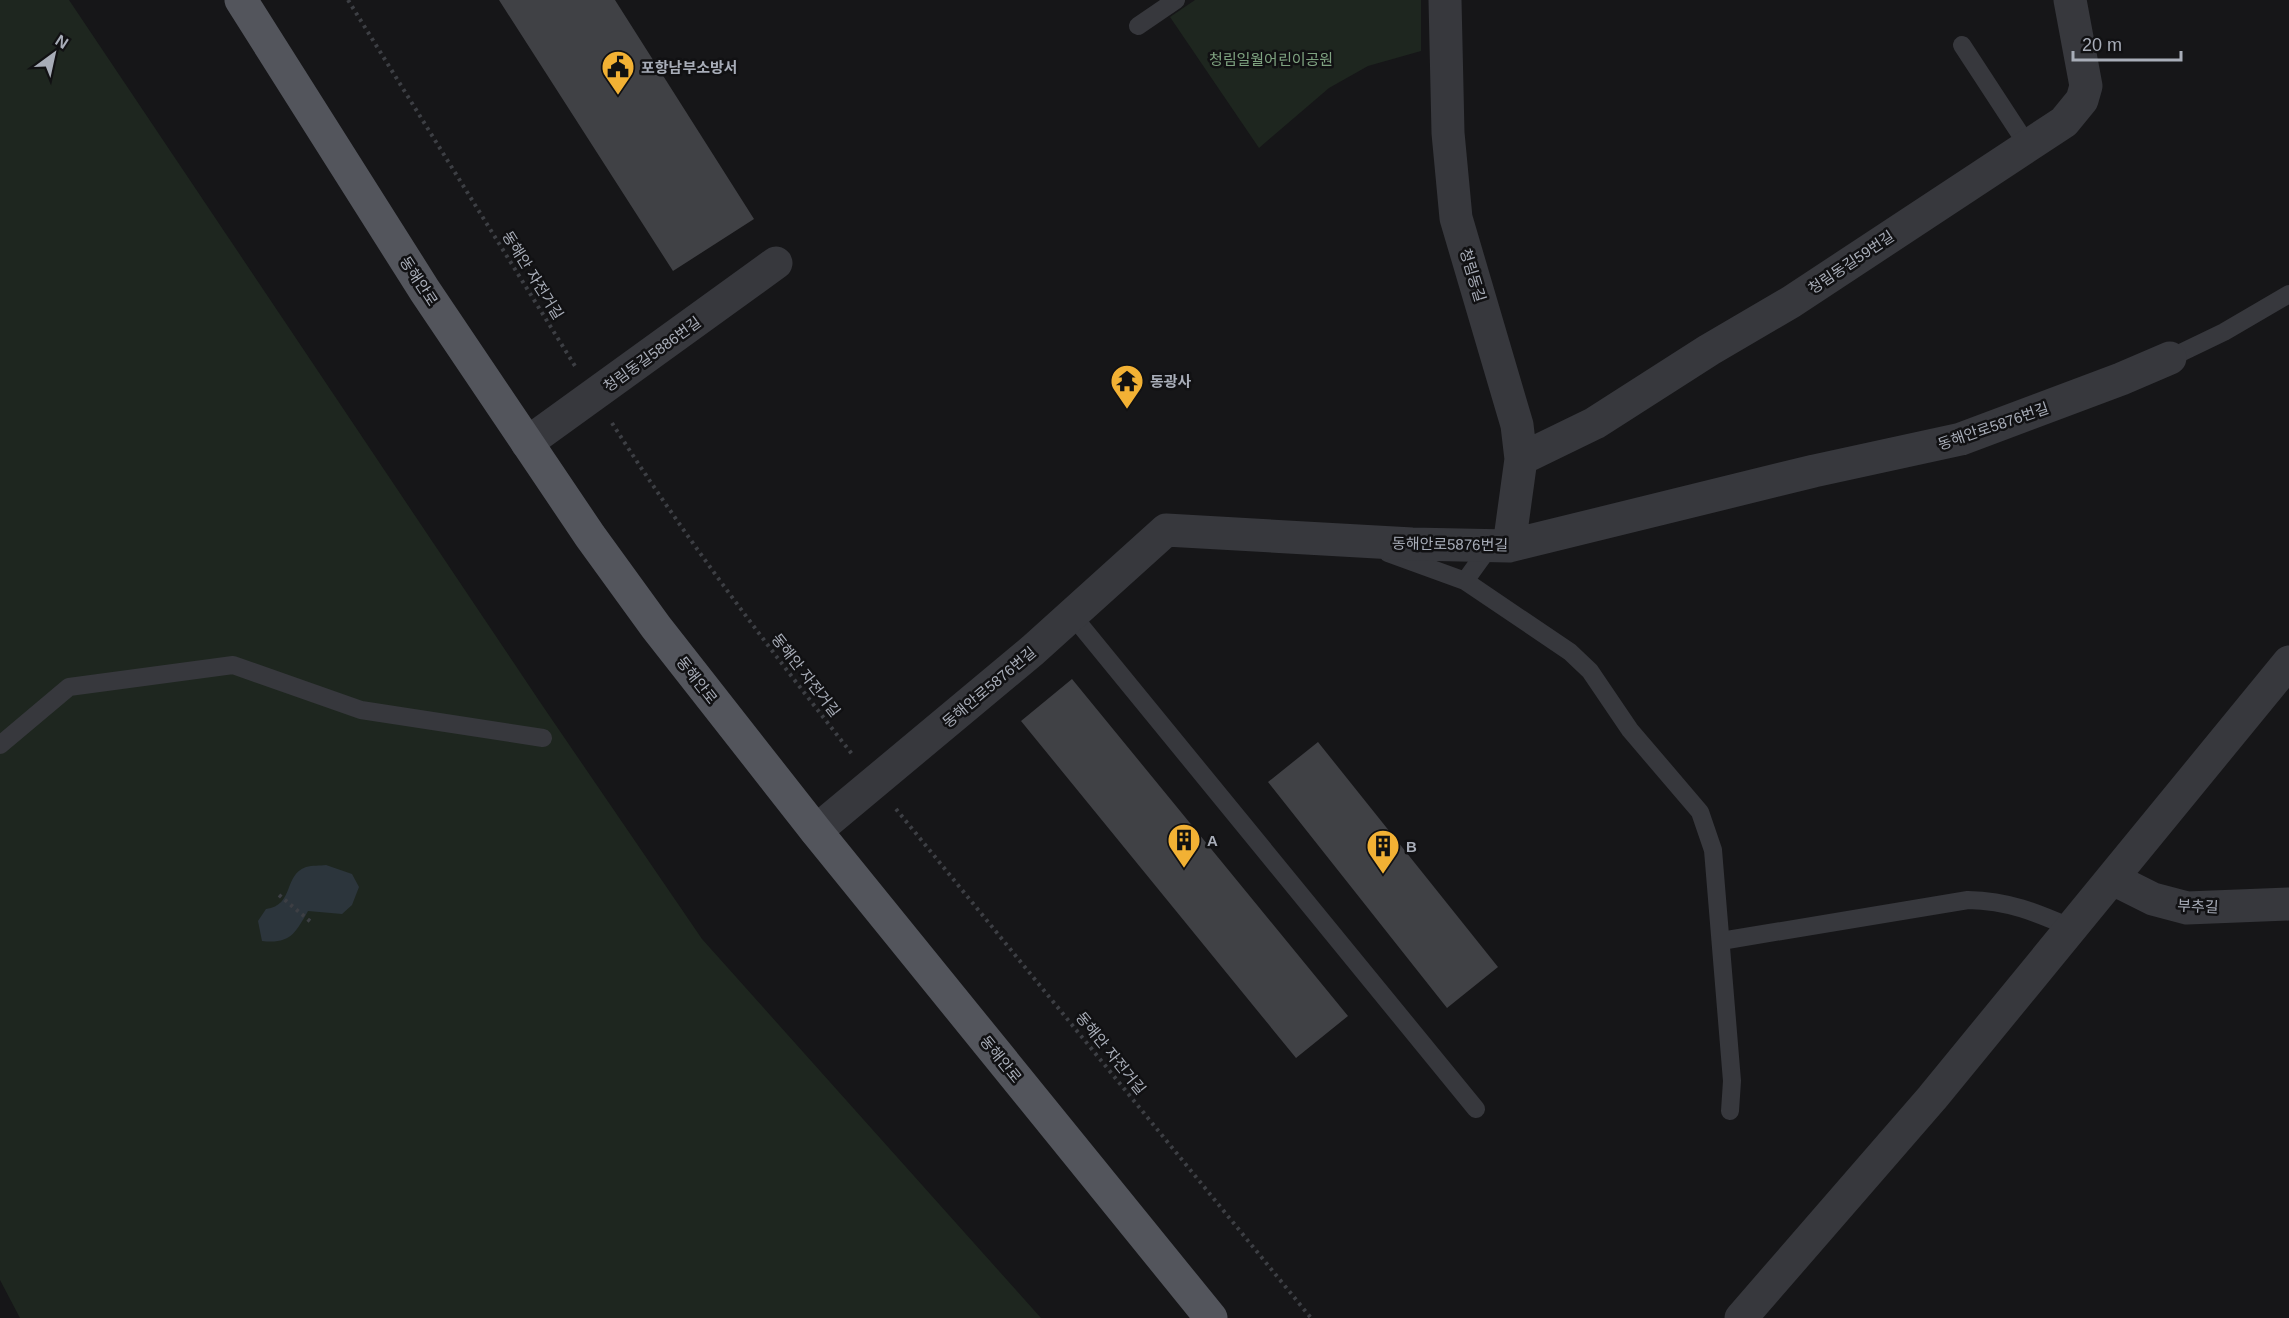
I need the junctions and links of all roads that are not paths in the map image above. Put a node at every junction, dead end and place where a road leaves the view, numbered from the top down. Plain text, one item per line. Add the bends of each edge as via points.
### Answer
1 (241, 0) edge
2 (1176, 0) edge
3 (1445, 0) edge
4 (2070, 0) edge
5 (1138, 26) dead end
6 (1962, 45) dead end
7 (2028, 146) junction
8 (776, 263) dead end
9 (2289, 294) edge
10 (2169, 358) joint
11 (527, 443) junction
12 (1521, 459) junction
13 (1352, 540) junction
14 (1500, 546) junction
15 (1465, 581) junction
16 (1072, 615) junction
17 (2289, 662) edge
18 (543, 738) dead end
19 (0, 745) edge
20 (816, 831) junction
21 (2113, 879) junction
22 (2289, 904) edge
23 (2072, 928) junction
24 (1721, 940) junction
25 (1476, 1109) dead end
26 (1730, 1112) dead end
27 (1212, 1318) edge
28 (1741, 1318) edge

1 - 11 main road, 동해안로 via 425,291
2 - 5 lane
3 - 12 street, 청림동길 via 1448,133 1456,218 1510,396
4 - 7 street, 청림동길59번길 via 2084,72 2082,100 2064,122
6 - 7 lane
7 - 12 street, 청림동길59번길 via 1791,302 1595,423
8 - 11 street, 청림동길5886번길
9 - 10 lane
10 - 14 street, 동해안로5876번길 via 1961,439
11 - 20 main road, 동해안로 via 656,627
12 - 14 street, 청림동길 via 1514,514
13 - 14 street, 동해안로5876번길
13 - 15 lane
13 - 16 street, 동해안로5876번길 via 1166,530
14 - 15 lane
15 - 24 lane via 1570,652 1590,671 1630,730 1700,812 1713,850
16 - 20 street, 동해안로5876번길
16 - 25 lane
17 - 21 street
18 - 19 lane via 361,710 233,665 69,687
20 - 27 main road, 동해안로
21 - 22 street, 부추길 via 2153,899 2187,908
21 - 23 street
23 - 24 lane via 2024,908 1997,901 1968,900
23 - 28 street via 1932,1098
24 - 26 lane via 1732,1081

